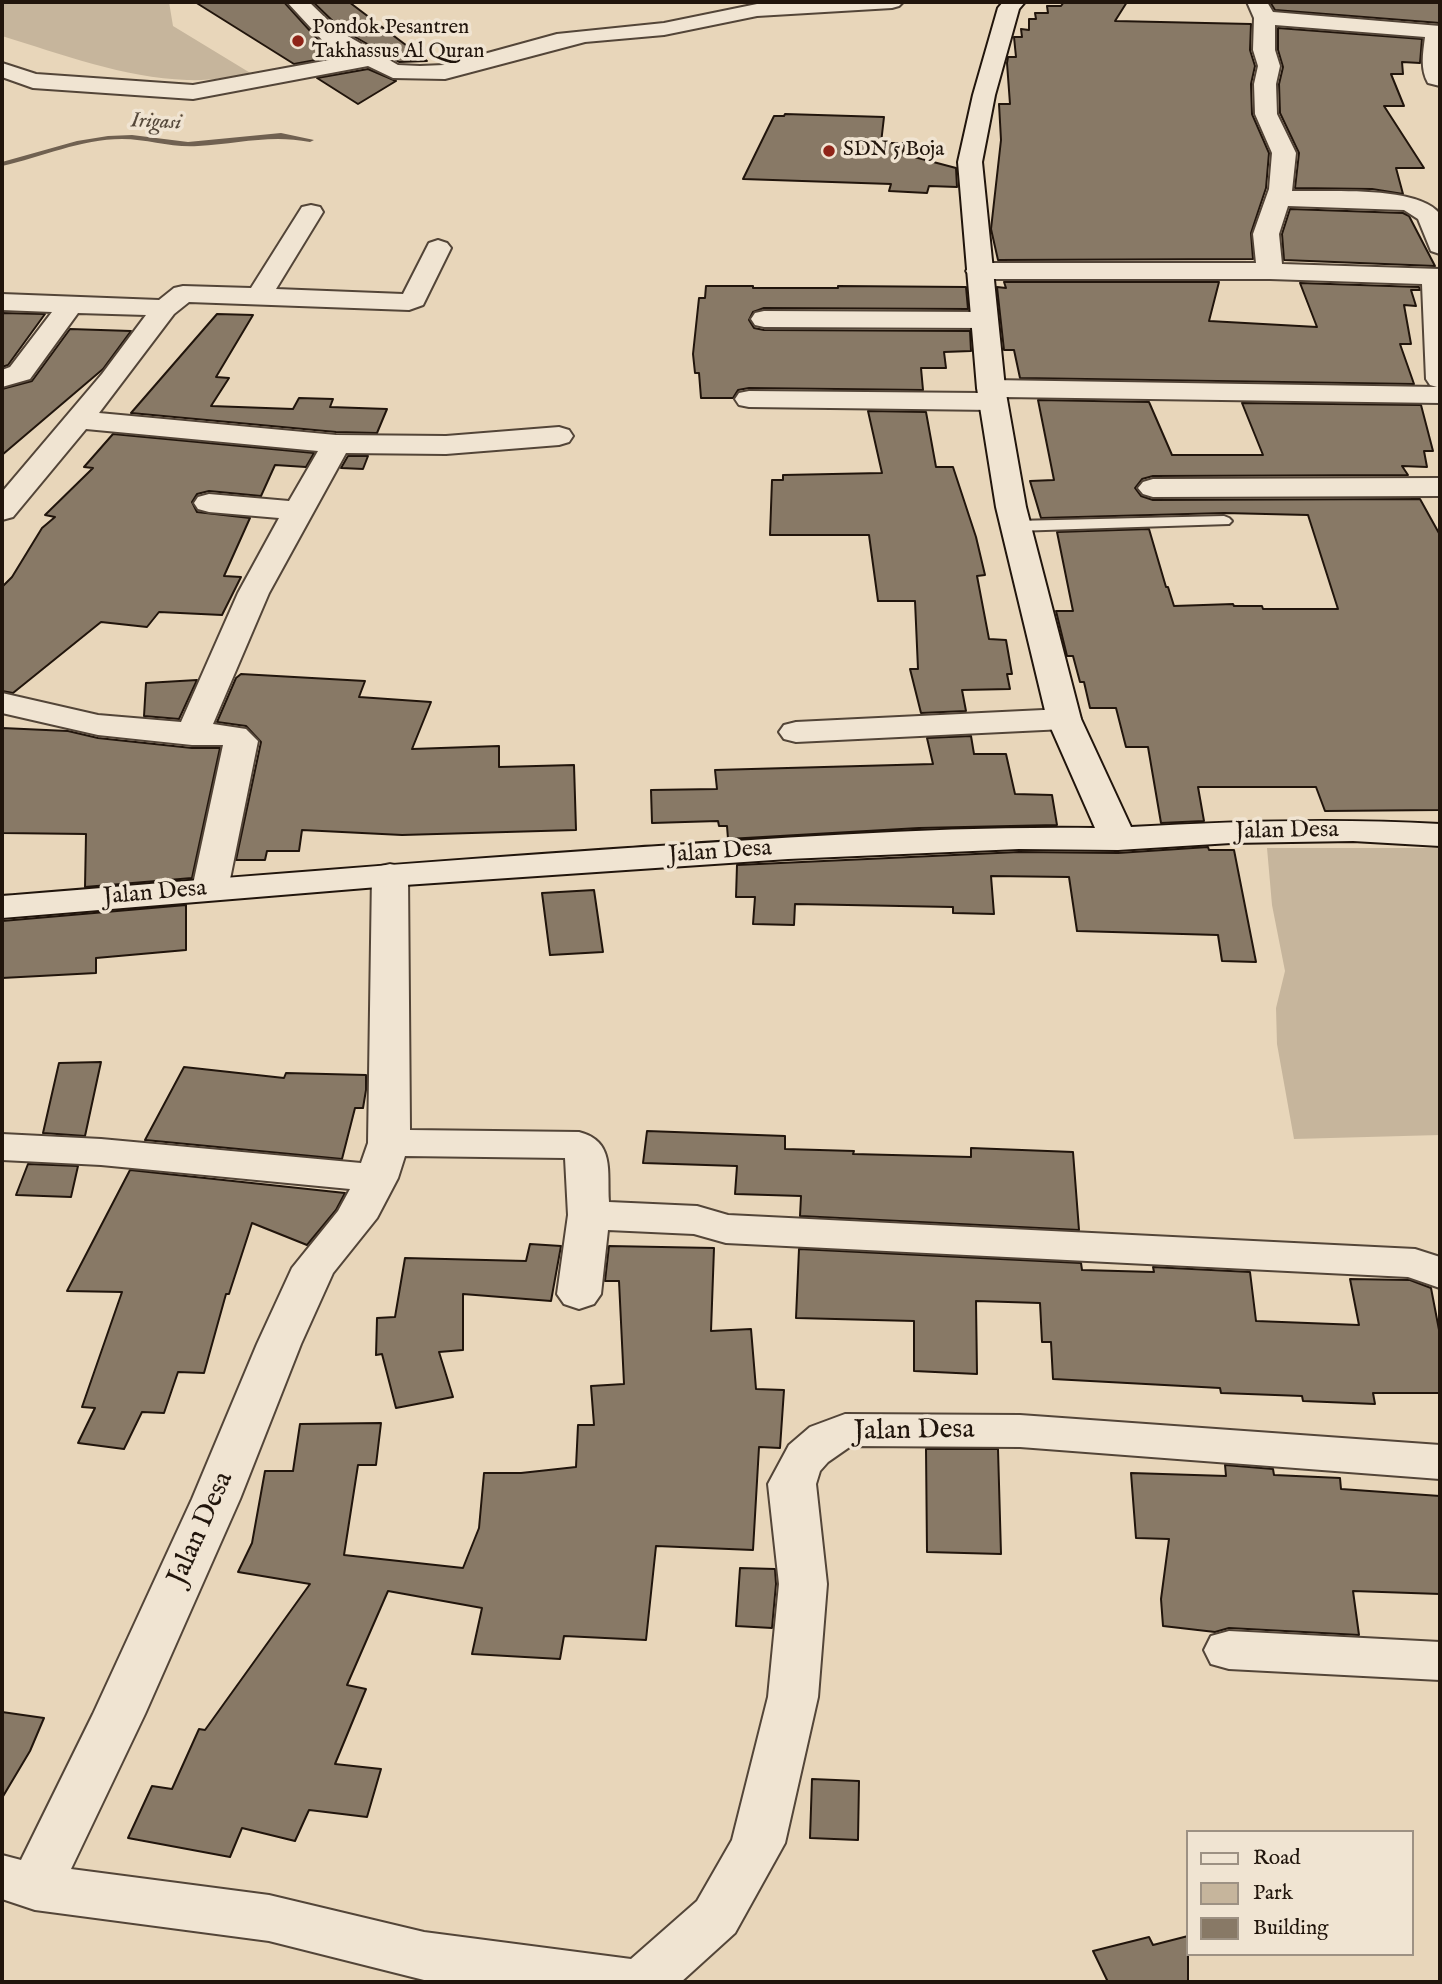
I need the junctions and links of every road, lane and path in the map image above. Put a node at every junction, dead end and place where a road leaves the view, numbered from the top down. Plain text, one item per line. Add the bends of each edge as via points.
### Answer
1 (297, 2) edge
2 (892, 2) edge
3 (1014, 2) edge
4 (1261, 10) edge
5 (1439, 32) edge
6 (372, 59) junction
7 (2, 71) edge
8 (1440, 79) edge
9 (1278, 198) junction
10 (311, 212) dead end
11 (1440, 246) edge
12 (438, 248) dead end
13 (979, 271) junction
14 (1270, 271) junction
15 (1438, 277) edge
16 (259, 296) junction
17 (2, 302) edge
18 (71, 304) junction
19 (165, 308) junction
20 (764, 318) dead end
21 (984, 320) junction
22 (2, 379) edge
23 (1440, 379) edge
24 (992, 395) junction
25 (1440, 395) edge
26 (749, 400) dead end
27 (78, 420) junction
28 (559, 436) dead end
29 (336, 444) junction
30 (1440, 487) edge
31 (1153, 488) dead end
32 (209, 503) dead end
33 (2, 511) edge
34 (298, 511) junction
35 (1224, 521) dead end
36 (1015, 526) junction
37 (2, 703) edge
38 (1064, 719) junction
39 (796, 732) dead end
40 (192, 735) junction
41 (1440, 835) edge
42 (1118, 839) junction
43 (390, 875) junction
44 (210, 889) junction
45 (2, 907) edge
46 (2, 1147) edge
47 (383, 1160) junction
48 (589, 1215) junction
49 (1440, 1274) edge
50 (579, 1294) dead end
51 (1440, 1462) edge
52 (1229, 1650) dead end
53 (1440, 1661) edge
54 (19, 1882) edge
55 (421, 1969) edge
56 (629, 1982) edge
57 (643, 1982) edge

1 - 6 street via 331,36
2 - 6 street via 757,10 664,29 585,36 445,72 393,71
3 - 13 street via 984,95 970,162
4 - 5 street
4 - 9 street via 1269,66 1266,114 1284,153
5 - 8 street via 1433,59
6 - 7 street via 193,92 33,81
9 - 11 street via 1421,206 1432,218
9 - 14 street via 1266,234
10 - 16 street
12 - 16 street via 409,302
13 - 14 street
13 - 21 street
14 - 15 street
15 - 23 street
16 - 19 street via 183,294
17 - 18 street
18 - 19 street
18 - 22 street via 20,373
19 - 27 street
20 - 21 street
21 - 24 street
24 - 25 street
24 - 26 street
24 - 36 street
27 - 29 street
27 - 33 street
28 - 29 street via 446,445
29 - 34 street
30 - 31 street
32 - 34 street
34 - 40 street via 239,625
35 - 36 lane
36 - 38 street
37 - 40 street via 98,725
38 - 39 street
38 - 42 street
40 - 44 street via 234,736 241,741
41 - 42 street, Jalan Desa via 1231,832
42 - 43 street, Jalan Desa via 1020,838 788,848
43 - 44 street, Jalan Desa
43 - 47 street
44 - 45 street, Jalan Desa
46 - 47 street
47 - 48 street via 582,1145
47 - 54 street, Jalan Desa via 356,1218 314,1268 119,1714
48 - 49 street via 697,1220 726,1229 1415,1263
48 - 50 street
51 - 57 street, Jalan Desa via 1020,1431 845,1430 821,1440 796,1468 792,1484 803,1584 793,1697 758,1843 716,1917
52 - 53 street
54 - 55 street, Jalan Desa via 269,1919
55 - 56 street, Jalan Desa

